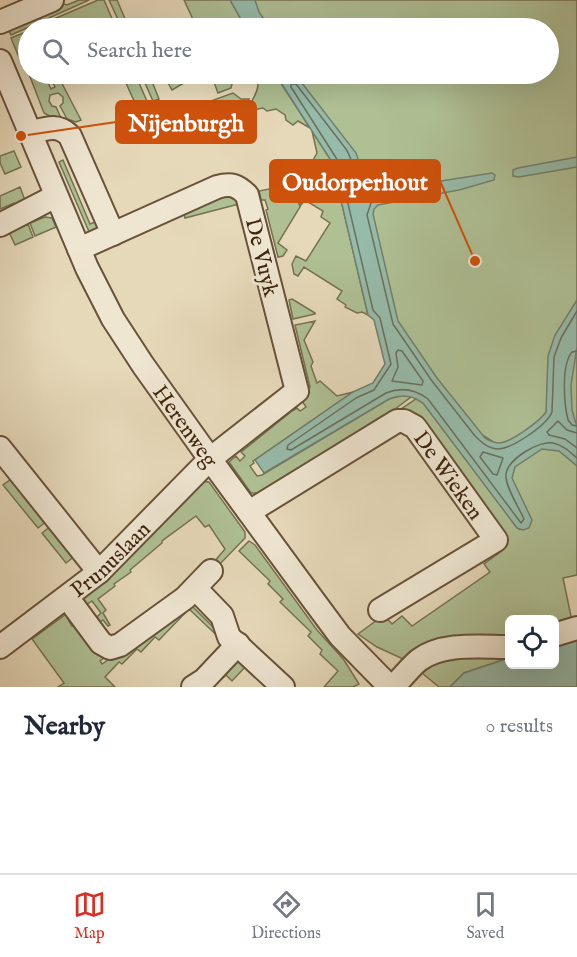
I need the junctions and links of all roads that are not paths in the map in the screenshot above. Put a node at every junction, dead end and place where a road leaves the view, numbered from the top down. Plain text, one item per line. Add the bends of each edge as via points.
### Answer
1 (52, 0) edge
2 (0, 22) edge
3 (0, 61) edge
4 (30, 133) junction
5 (56, 196) junction
6 (0, 225) edge
7 (113, 234) junction
8 (79, 249) junction
9 (0, 448) edge
10 (210, 459) junction
11 (249, 512) junction
12 (211, 571) dead end
13 (99, 572) junction
14 (195, 588) junction
15 (67, 597) junction
16 (380, 610) dead end
17 (577, 628) edge
18 (559, 634) edge
19 (238, 644) junction
20 (0, 647) edge
21 (505, 647) edge
22 (193, 687) edge
23 (283, 687) edge
24 (391, 687) edge

1 - 2 street
3 - 4 street, Herenweg
4 - 5 street, Herenweg
4 - 7 street via 52,127 64,129 70,136
5 - 6 street
5 - 8 street, Herenweg
7 - 8 street, De Vuyk
7 - 10 street, De Vuyk via 228,183 239,186 247,195 275,274 297,391
8 - 10 street, Herenweg via 113,319
9 - 13 street
10 - 11 street, Herenweg
10 - 13 street, Prunuslaan
11 - 16 street, De Wieken via 397,421 415,427 496,540
11 - 24 street, Herenweg via 340,636
12 - 14 street
13 - 15 street, Prunuslaan
14 - 15 street via 120,645 110,648 101,644
14 - 19 street via 222,616 226,632
15 - 20 street, Prunuslaan
17 - 18 street
19 - 22 street
19 - 23 street
21 - 24 street via 442,650 418,660

